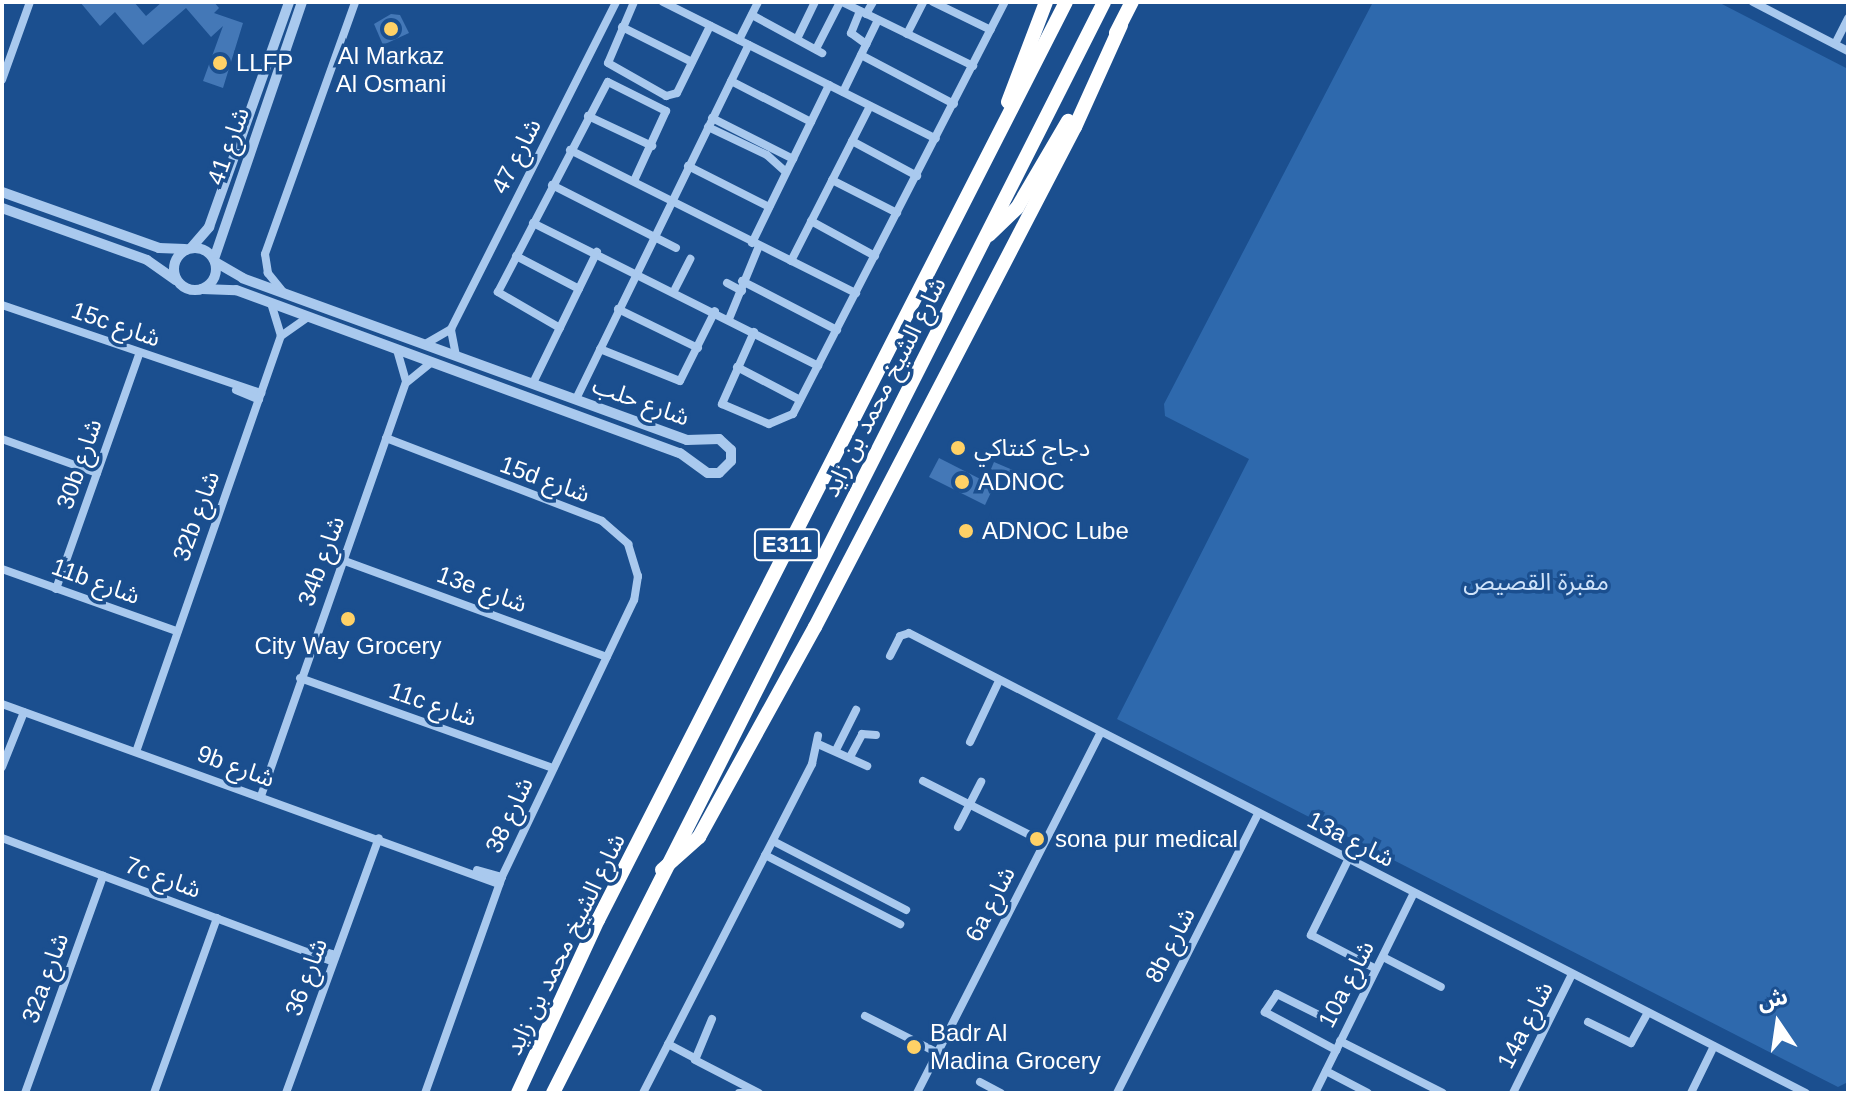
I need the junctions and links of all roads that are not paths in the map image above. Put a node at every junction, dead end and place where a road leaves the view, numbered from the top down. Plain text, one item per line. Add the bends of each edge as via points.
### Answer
1 (30, 2) edge
2 (289, 2) edge
3 (302, 2) edge
4 (355, 2) edge
5 (616, 2) edge
6 (634, 2) edge
7 (663, 2) edge
8 (758, 2) edge
9 (815, 2) edge
10 (841, 2) edge
11 (873, 2) edge
12 (923, 2) edge
13 (933, 2) edge
14 (1005, 2) edge
15 (1046, 2) edge
16 (1066, 2) edge
17 (1104, 2) edge
18 (1132, 2) edge
19 (1753, 2) edge
20 (863, 13) junction
21 (752, 15) junction
22 (1848, 18) edge
23 (878, 20) junction
24 (1121, 25) junction
25 (710, 26) junction
26 (622, 27) junction
27 (991, 30) junction
28 (907, 34) junction
29 (797, 39) junction
30 (739, 40) junction
31 (866, 44) junction
32 (1835, 44) junction
33 (749, 45) junction
34 (1848, 51) edge
35 (861, 55) junction
36 (692, 62) junction
37 (973, 66) junction
38 (2, 80) edge
39 (731, 81) junction
40 (829, 85) junction
41 (843, 92) junction
42 (954, 104) junction
43 (870, 106) junction
44 (588, 116) junction
45 (811, 122) junction
46 (710, 123) junction
47 (1002, 127) junction
48 (936, 139) junction
49 (852, 141) junction
50 (652, 146) junction
51 (570, 150) junction
52 (793, 159) junction
53 (688, 166) junction
54 (786, 172) junction
55 (917, 176) junction
56 (832, 180) junction
57 (634, 181) junction
58 (552, 185) junction
59 (2, 192) edge
60 (671, 201) junction
61 (769, 207) junction
62 (2, 208) edge
63 (897, 213) junction
64 (811, 221) junction
65 (533, 223) junction
66 (652, 236) junction
67 (986, 237) junction
68 (755, 244) junction
69 (188, 248) junction
70 (676, 248) dead end
71 (597, 252) junction
72 (516, 256) junction
73 (875, 256) junction
74 (690, 259) dead end
75 (215, 261) junction
76 (791, 261) junction
77 (636, 271) junction
78 (176, 280) junction
79 (727, 283) dead end
80 (742, 286) junction
81 (202, 289) junction
82 (579, 289) junction
83 (675, 289) junction
84 (285, 293) junction
85 (856, 293) junction
86 (271, 303) junction
87 (2, 305) edge
88 (618, 309) junction
89 (715, 311) junction
90 (308, 317) junction
91 (729, 319) junction
92 (560, 328) junction
93 (451, 329) junction
94 (837, 330) junction
95 (754, 332) junction
96 (281, 336) junction
97 (427, 343) junction
98 (698, 348) junction
99 (397, 349) junction
100 (600, 349) junction
101 (139, 354) junction
102 (456, 355) junction
103 (432, 362) junction
104 (818, 366) junction
105 (737, 367) junction
106 (406, 383) junction
107 (533, 383) junction
108 (260, 397) junction
109 (576, 399) junction
110 (800, 400) junction
111 (2, 439) edge
112 (385, 441) junction
113 (97, 473) junction
114 (635, 559) joint
115 (342, 560) junction
116 (2, 569) edge
117 (56, 589) junction
118 (176, 631) junction
119 (890, 656) dead end
120 (607, 657) junction
121 (300, 678) junction
122 (999, 681) junction
123 (2, 704) edge
124 (856, 710) dead end
125 (21, 711) junction
126 (847, 729) junction
127 (1100, 734) junction
128 (876, 735) dead end
129 (860, 736) junction
130 (970, 742) dead end
131 (836, 750) junction
132 (133, 751) junction
133 (850, 757) junction
134 (867, 766) dead end
135 (2, 767) edge
136 (553, 768) junction
137 (923, 781) dead end
138 (981, 782) dead end
139 (257, 795) junction
140 (970, 805) junction
141 (1258, 814) junction
142 (958, 827) dead end
143 (376, 837) junction
144 (2, 840) edge
145 (773, 841) junction
146 (1044, 842) junction
147 (765, 855) junction
148 (1348, 860) junction
149 (662, 870) junction
150 (103, 876) junction
151 (501, 881) junction
152 (1414, 893) junction
153 (906, 910) dead end
154 (217, 918) junction
155 (900, 924) dead end
156 (1383, 957) junction
157 (334, 959) junction
158 (1376, 969) junction
159 (1572, 974) junction
160 (1441, 987) dead end
161 (1648, 1012) junction
162 (1317, 1014) dead end
163 (865, 1016) dead end
164 (712, 1019) dead end
165 (1588, 1022) dead end
166 (1340, 1041) junction
167 (668, 1044) junction
168 (1714, 1046) junction
169 (1336, 1050) junction
170 (938, 1053) junction
171 (694, 1058) junction
172 (1326, 1071) junction
173 (980, 1082) dead end
174 (997, 1092) edge
175 (25, 1093) edge
176 (154, 1093) edge
177 (286, 1093) edge
178 (425, 1093) edge
179 (518, 1093) edge
180 (553, 1093) edge
181 (643, 1093) edge
182 (739, 1093) edge
183 (745, 1093) edge
184 (759, 1093) edge
185 (917, 1093) edge
186 (1117, 1093) edge
187 (1315, 1093) edge
188 (1368, 1093) edge
189 (1443, 1093) edge
190 (1513, 1093) edge
191 (1691, 1093) edge
192 (1806, 1093) edge

1 - 38 street
2 - 69 street, شارع 41 via 209,227
3 - 75 street, شارع 41
4 - 84 street via 265,254 268,273
5 - 93 street, شارع 47
6 - 26 street
7 - 25 street
8 - 21 street
9 - 29 street
10 - 20 street
10 - 29 street via 819,51
11 - 20 street
12 - 28 street
13 - 27 street
14 - 27 street
15 - 47 highway
16 - 47 highway, شارع الشيخ محمد بن زايد / E311
17 - 67 highway, شارع الشيخ محمد بن زايد / E311
18 - 24 highway
19 - 32 street
20 - 23 street
20 - 31 street via 851,33
21 - 29 street
21 - 30 street
22 - 32 street
23 - 28 street
23 - 31 street
24 - 67 highway via 1017,208
24 - 149 highway via 1080,116 815,627 699,837
25 - 30 street
25 - 36 street
26 - 36 street
26 - 36 street via 608,63 666,96 677,93
27 - 37 street
28 - 37 street
30 - 33 street
31 - 35 street
32 - 34 street
33 - 39 street
33 - 40 street
35 - 41 street
35 - 42 street
37 - 42 street
39 - 45 street
39 - 46 street
40 - 41 street
40 - 45 street
41 - 43 street
42 - 48 street
43 - 48 street
43 - 49 street
44 - 50 street
44 - 50 street via 608,82 637,93 666,111
44 - 51 street
45 - 52 street
46 - 52 street
46 - 53 street
46 - 54 street
47 - 179 highway, شارع الشيخ محمد بن زايد / E311 via 598,920
48 - 55 street
49 - 55 street
49 - 56 street
50 - 57 street
51 - 57 street
51 - 58 street
52 - 54 street
53 - 60 street
53 - 61 street
54 - 61 street
55 - 63 street
56 - 63 street
56 - 64 street
57 - 60 street
58 - 65 street
58 - 66 street
59 - 69 street via 159,248
60 - 66 street
60 - 68 street
61 - 68 street
62 - 78 street via 147,260
63 - 73 street
64 - 73 street
64 - 76 street
65 - 71 street
65 - 72 street
66 - 70 street
66 - 77 street
67 - 149 highway, شارع الشيخ محمد بن زايد / E311
68 - 76 street
68 - 80 street
69 - 75 street
69 - 78 street via 174,263
71 - 77 street
71 - 82 street
72 - 82 street
72 - 92 street via 500,296
73 - 85 street
74 - 83 street
75 - 81 street via 214,278
75 - 84 street, شارع حلب
76 - 85 street
77 - 83 street
77 - 88 street
78 - 81 street via 190,290
79 - 80 street
80 - 91 street
80 - 94 street
81 - 86 street, شارع حلب via 228,288
82 - 92 street
83 - 89 street
84 - 97 street, شارع حلب
85 - 94 street
86 - 90 street, شارع حلب
86 - 96 street
87 - 101 street, 15c شارع
88 - 98 street
88 - 100 street
89 - 91 street
89 - 98 street
90 - 96 street
90 - 99 street, شارع حلب
91 - 95 street
92 - 107 street
93 - 97 street
93 - 102 street
94 - 104 street
95 - 104 street
95 - 105 street
96 - 108 street, 32b شارع
97 - 102 street, شارع حلب
98 - 100 street via 676,382
99 - 103 street, شارع حلب
99 - 106 street
100 - 109 street
101 - 108 street, 15c شارع
101 - 113 street, 30b شارع
102 - 107 street, شارع حلب
103 - 106 street
103 - 109 street, شارع حلب via 680,453 708,473 719,473 731,461 731,450 719,439 687,440
104 - 110 street
105 - 110 street
105 - 110 street via 722,402 726,408 769,424 790,417
106 - 112 street, 34b شارع
107 - 109 street, شارع حلب
108 - 118 street, 32b شارع
111 - 113 street
112 - 114 street, 15d شارع via 602,521 623,537
112 - 115 street, 34b شارع
113 - 117 street, 30b شارع
114 - 120 street, شارع 38 via 634,600
115 - 120 street, 13e شارع
115 - 121 street, 34b شارع
116 - 117 street, 11b شارع
117 - 118 street, 11b شارع
118 - 132 street, 32b شارع
119 - 122 street, 13a شارع via 907,633
120 - 136 street, شارع 38
121 - 136 street, 11c شارع
121 - 139 street, 34b شارع
122 - 127 street, 13a شارع
122 - 130 street
123 - 125 street, 9b شارع
124 - 126 street
125 - 132 street, 9b شارع
125 - 135 street
126 - 129 street
126 - 131 street
127 - 141 street, 13a شارع
127 - 146 street, 6a شارع
128 - 129 street
129 - 133 street
131 - 133 street
131 - 145 street via 818,740
132 - 139 street, 9b شارع
133 - 134 street
136 - 151 street, شارع 38
137 - 140 street
138 - 140 street
139 - 143 street, 9b شارع
140 - 142 street
140 - 146 street
141 - 148 street, 13a شارع
141 - 186 street, 8b شارع
143 - 151 street, 9b شارع
143 - 157 street, شارع 36
144 - 150 street, 7c شارع
145 - 147 street
145 - 153 street
146 - 170 street, 6a شارع
147 - 155 street
147 - 167 street
148 - 152 street, 13a شارع
148 - 158 street via 1311,935
149 - 180 highway, شارع الشيخ محمد بن زايد / E311
150 - 154 street, 7c شارع
150 - 175 street, 32a شارع
151 - 178 street, شارع 38
152 - 156 street, 10a شارع
152 - 159 street, 13a شارع
154 - 157 street, 7c شارع
154 - 176 street
156 - 158 street, 10a شارع
156 - 160 street
157 - 177 street, شارع 36
158 - 166 street, 10a شارع
159 - 161 street, 13a شارع
159 - 190 street, 14a شارع
161 - 165 street via 1631,1043
161 - 168 street, 13a شارع
162 - 169 street via 1277,994 1265,1012
163 - 170 street
164 - 171 street
166 - 169 street, 10a شارع
166 - 189 street
167 - 171 street
167 - 181 street
168 - 191 street
168 - 192 street, 13a شارع
169 - 172 street, 10a شارع
170 - 185 street, 6a شارع
171 - 184 street
172 - 187 street, 10a شارع
172 - 188 street
173 - 174 street
182 - 183 street

